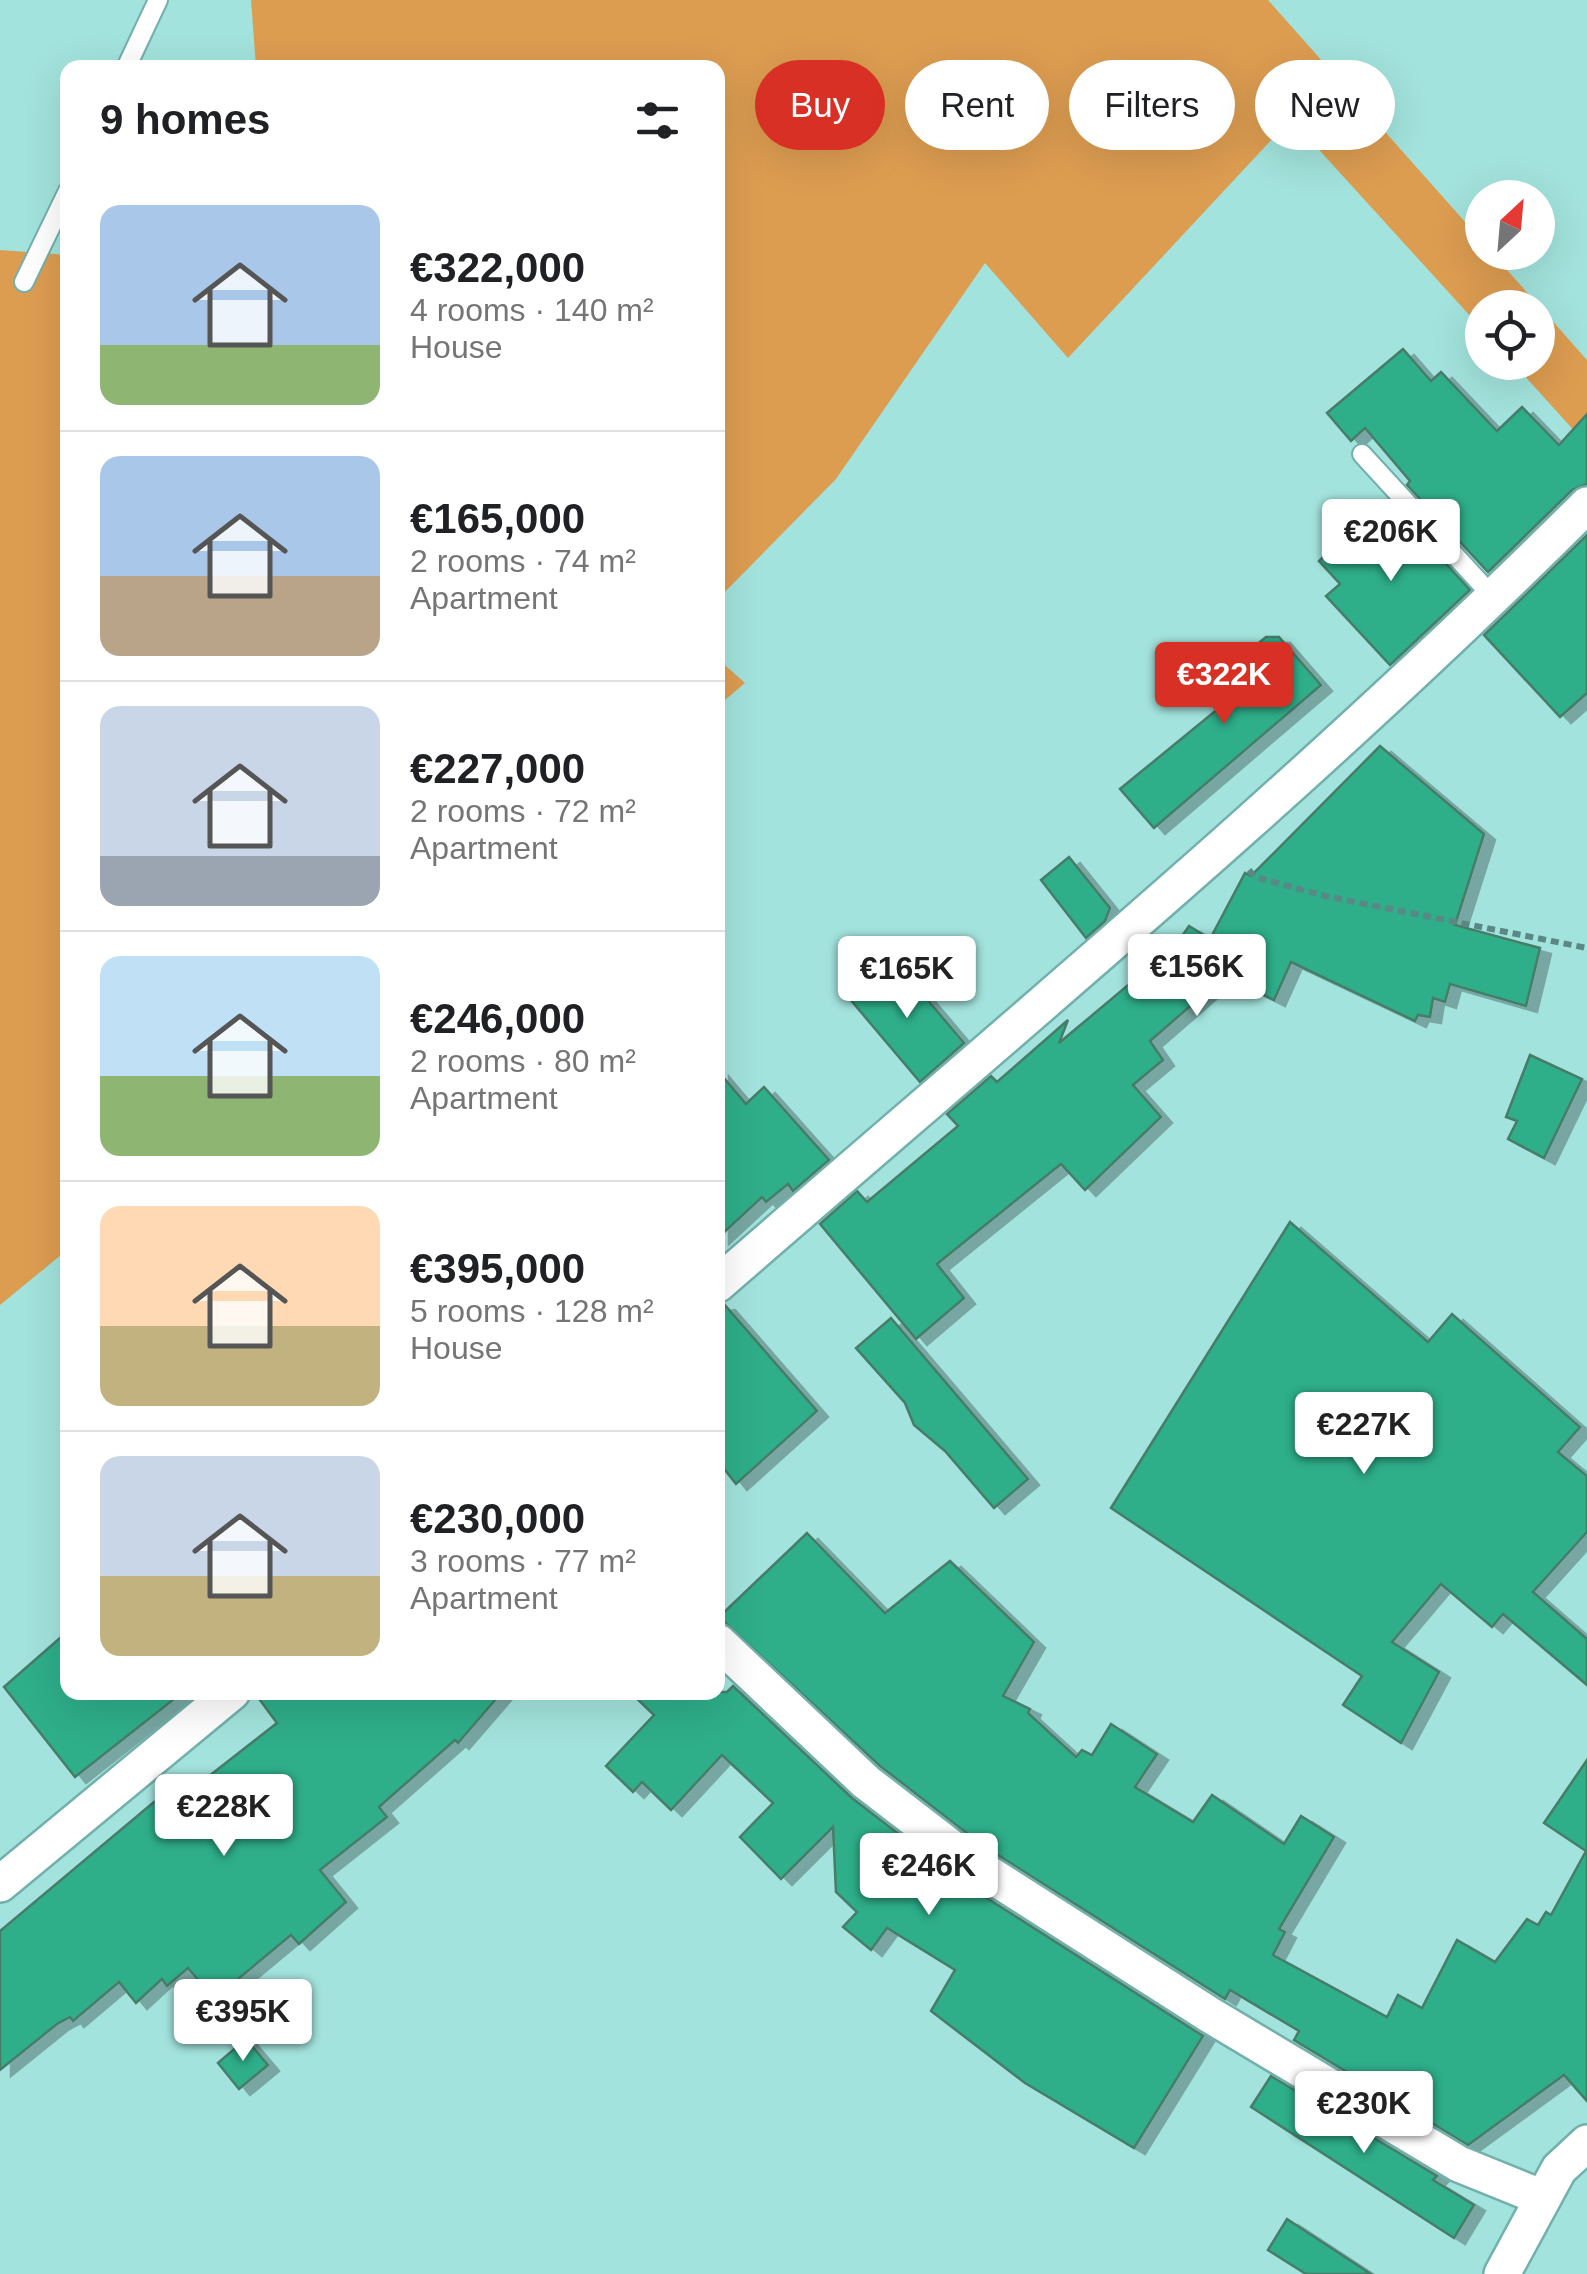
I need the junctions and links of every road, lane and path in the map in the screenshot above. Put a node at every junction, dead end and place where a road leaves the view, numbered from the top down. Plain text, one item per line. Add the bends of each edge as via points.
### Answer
1 (158, 0) edge
2 (130, 60) edge
3 (60, 207) edge
4 (24, 282) dead end
5 (1362, 454) dead end
6 (1587, 505) edge
7 (1494, 598) junction
8 (1225, 843) junction
9 (1587, 948) edge
10 (725, 1278) edge
11 (725, 1649) edge
12 (222, 1700) edge
13 (0, 1884) edge
14 (1587, 2143) edge
15 (1543, 2198) junction
16 (1502, 2274) edge

1 - 2 lane
3 - 4 lane
5 - 7 lane
6 - 7 street
7 - 8 street
8 - 9 path via 1255,877
8 - 10 street
11 - 15 street via 866,1782 970,1862 1459,2164
12 - 13 street
14 - 15 street via 1559,2169
15 - 16 street

